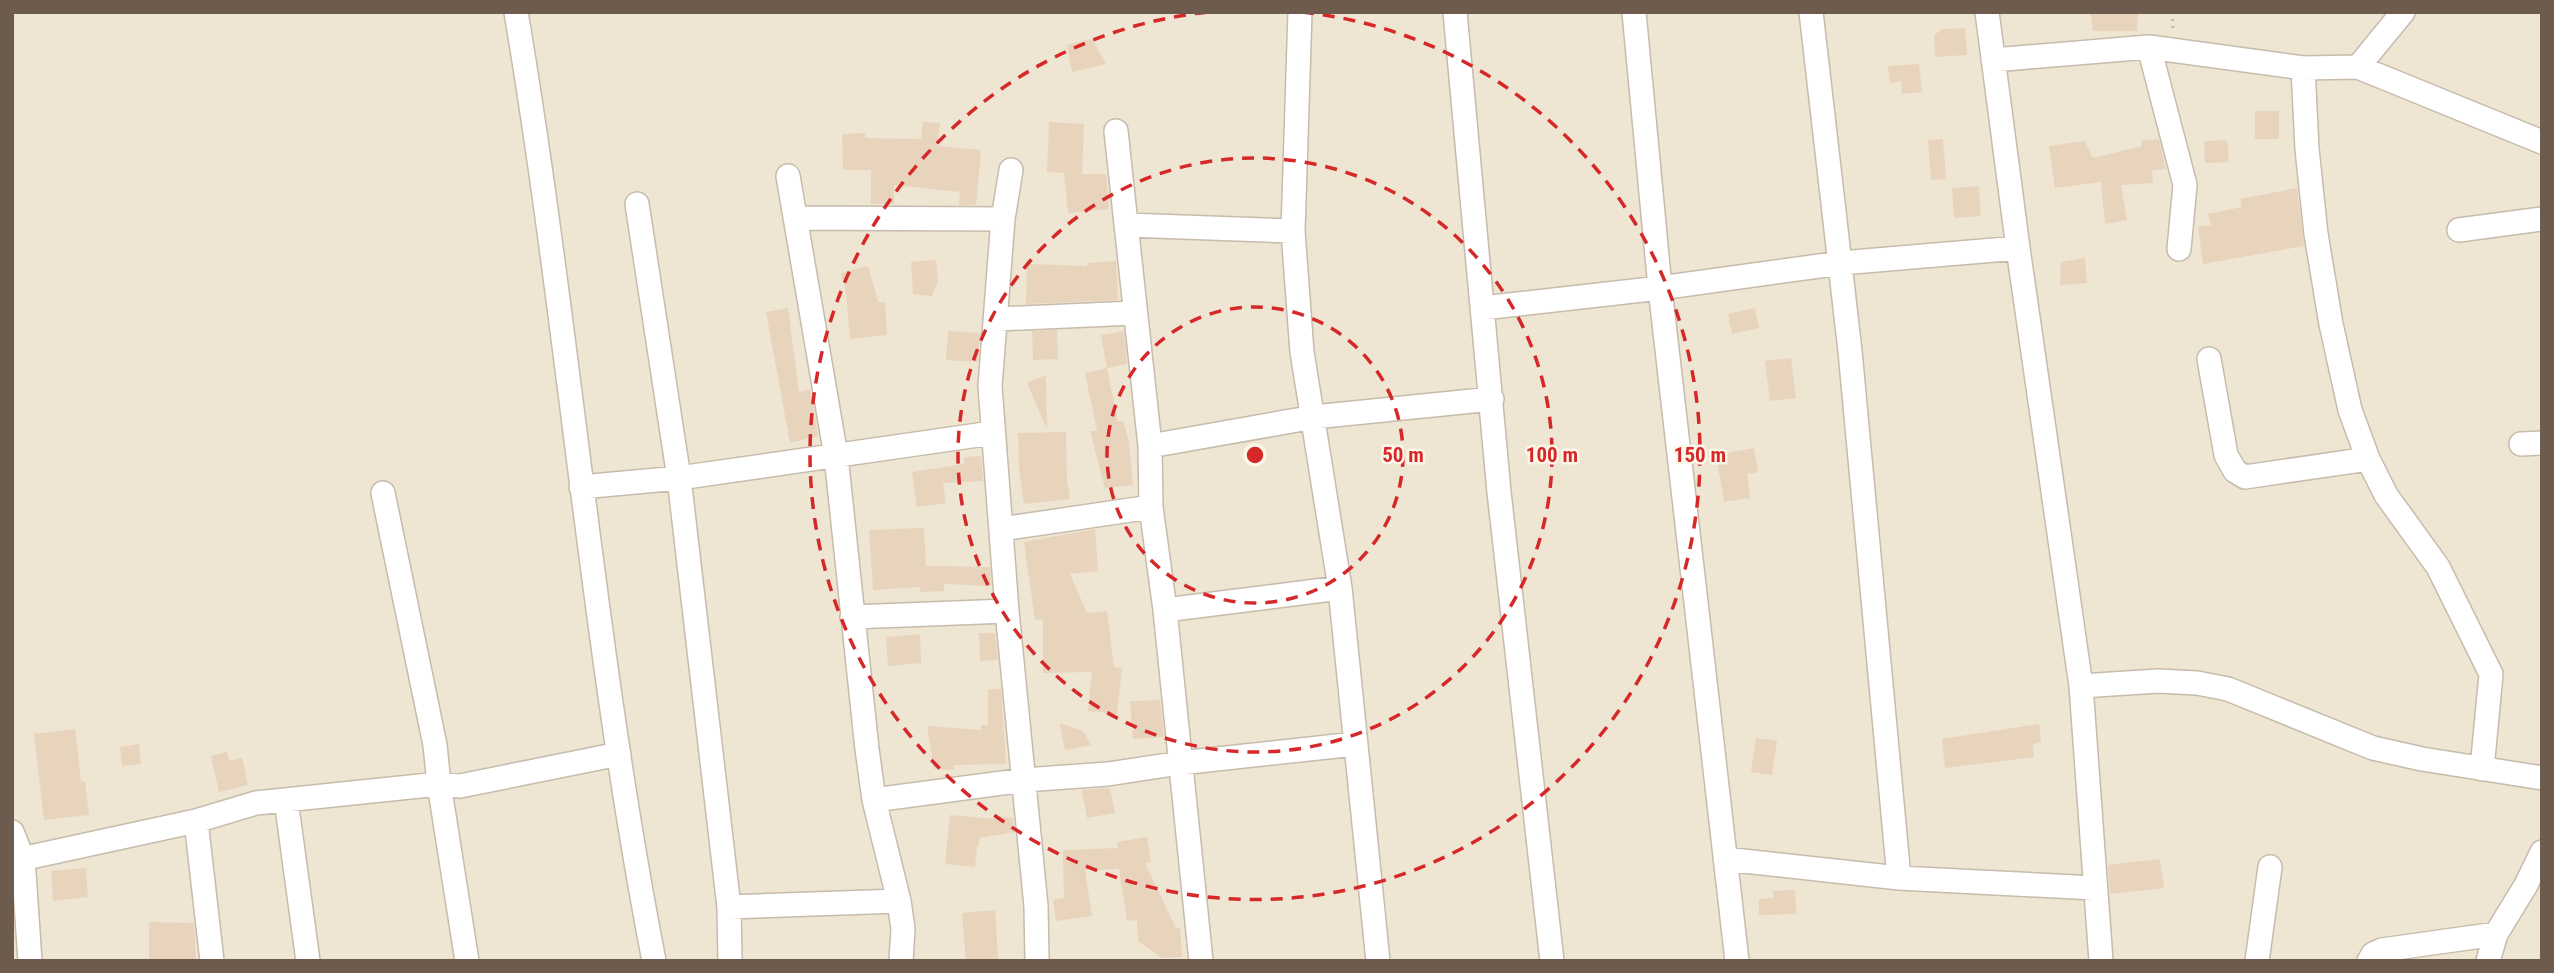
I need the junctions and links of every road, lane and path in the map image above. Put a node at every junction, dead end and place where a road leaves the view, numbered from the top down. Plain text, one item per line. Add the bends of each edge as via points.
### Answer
1 (516, 12) edge
2 (1300, 12) edge
3 (1455, 12) edge
4 (1634, 12) edge
5 (1811, 12) edge
6 (1987, 12) edge
7 (2403, 12) edge
8 (2149, 47) junction
9 (1993, 60) junction
10 (2358, 67) junction
11 (2303, 68) junction
12 (1116, 131) dead end
13 (2542, 142) edge
14 (1011, 170) dead end
15 (788, 176) dead end
16 (637, 204) dead end
17 (795, 218) junction
18 (1003, 219) junction
19 (2542, 219) edge
20 (1127, 225) junction
21 (2459, 230) dead end
22 (1293, 231) junction
23 (2018, 248) junction
24 (2179, 249) dead end
25 (1841, 262) junction
26 (1661, 288) junction
27 (1483, 307) junction
28 (1134, 313) junction
29 (997, 319) junction
30 (2209, 359) dead end
31 (1492, 399) junction
32 (1314, 417) junction
33 (992, 433) junction
34 (1150, 446) junction
35 (836, 456) junction
36 (2368, 460) junction
37 (679, 478) junction
38 (581, 487) junction
39 (383, 493) dead end
40 (1151, 507) junction
41 (1001, 529) junction
42 (1340, 588) junction
43 (1165, 610) junction
44 (1007, 611) junction
45 (852, 617) junction
46 (2081, 686) junction
47 (1355, 744) junction
48 (619, 754) junction
49 (1180, 763) junction
50 (2482, 769) junction
51 (2542, 778) edge
52 (1024, 780) junction
53 (439, 784) junction
54 (286, 800) junction
55 (874, 800) junction
56 (196, 821) junction
57 (12, 832) edge
58 (2542, 852) edge
59 (1725, 859) junction
60 (18, 860) edge
61 (2270, 867) dead end
62 (1899, 878) junction
63 (2095, 888) junction
64 (899, 901) junction
65 (729, 907) junction
66 (2496, 934) junction
67 (30, 961) edge
68 (212, 961) edge
69 (308, 961) edge
70 (467, 961) edge
71 (654, 961) edge
72 (730, 961) edge
73 (901, 961) edge
74 (1037, 961) edge
75 (1201, 961) edge
76 (1378, 961) edge
77 (1552, 961) edge
78 (1737, 961) edge
79 (2101, 961) edge
80 (2258, 961) edge
81 (2369, 961) edge
82 (2488, 961) edge

1 - 38 street via 539,151
2 - 22 street
3 - 27 street
4 - 26 street
5 - 25 street
6 - 9 street
7 - 10 street
8 - 9 street
8 - 11 street
8 - 24 street via 2185,185
9 - 23 street
10 - 11 street
10 - 13 street
11 - 36 street via 2316,234 2350,410
12 - 20 street
14 - 18 street
15 - 17 street
16 - 37 street
17 - 18 street
17 - 35 street
18 - 29 street
19 - 21 street
20 - 22 street
20 - 28 street
22 - 32 street via 1302,352
23 - 25 street
23 - 46 street
25 - 26 street
25 - 62 street
26 - 27 street
26 - 59 street
27 - 31 street
28 - 29 street
28 - 34 street
29 - 33 street via 990,386
30 - 36 street via 2227,455 2235,471 2245,477
31 - 32 street
31 - 77 street
32 - 34 street
32 - 42 street
33 - 35 street
33 - 41 street
34 - 40 street
35 - 37 street
35 - 45 street
36 - 50 street via 2386,495 2438,567 2491,674
37 - 38 street
37 - 65 street
38 - 48 street
39 - 53 street
40 - 41 street
40 - 43 street
41 - 44 street
42 - 43 street
42 - 47 street
43 - 49 street
44 - 45 street
44 - 52 street
45 - 55 street
46 - 50 street via 2197,683 2228,690 2373,748
46 - 63 street
47 - 49 street
47 - 76 street
48 - 53 street via 460,786
48 - 71 street
49 - 52 street
49 - 75 street
50 - 51 street
52 - 55 street
52 - 74 street
53 - 54 street
53 - 70 street
54 - 56 street via 256,803
54 - 69 street
55 - 64 street
56 - 60 street
56 - 68 street
57 - 60 street
58 - 66 street
59 - 62 street
59 - 78 street
60 - 67 street
61 - 80 street
62 - 63 street
63 - 79 street
64 - 65 street
64 - 73 street
65 - 72 street
66 - 81 street via 2382,950
66 - 82 street

